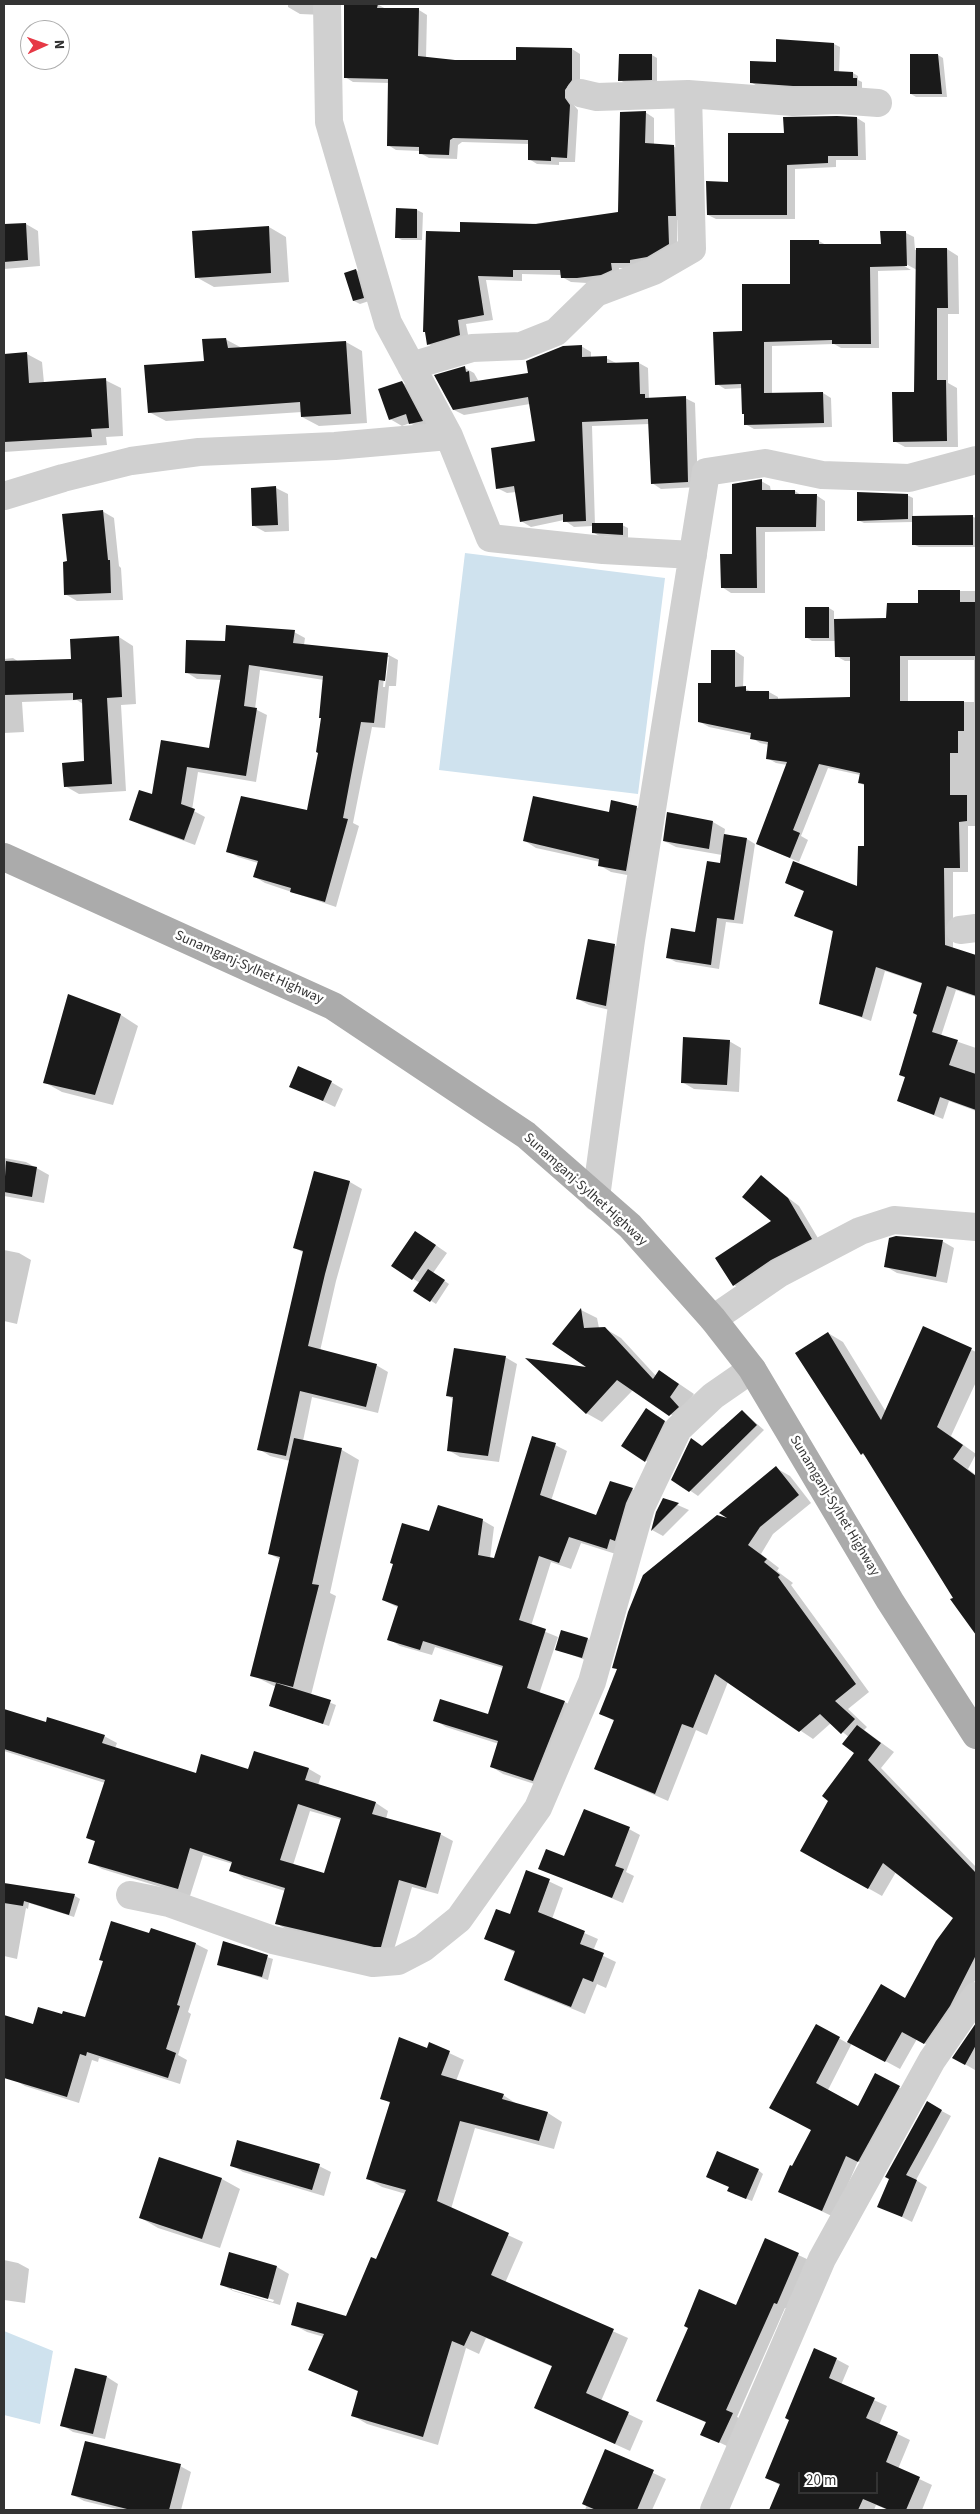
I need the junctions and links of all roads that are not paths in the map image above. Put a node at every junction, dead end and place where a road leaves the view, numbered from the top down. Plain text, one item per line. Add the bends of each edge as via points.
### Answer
1 (327, 4) edge
2 (580, 93) dead end
3 (688, 94) junction
4 (878, 103) dead end
5 (411, 366) junction
6 (449, 436) junction
7 (976, 460) edge
8 (4, 496) edge
9 (692, 555) junction
10 (4, 857) edge
11 (596, 1197) junction
12 (976, 1227) edge
13 (713, 1319) junction
14 (752, 1369) junction
15 (976, 1735) edge
16 (130, 1894) dead end
17 (976, 1996) edge
18 (714, 2510) edge

1 - 5 street via 330,122 388,323
2 - 3 street via 597,98
3 - 4 street via 793,102 837,100
3 - 5 street via 692,249 654,271 596,293 556,332 521,346 472,348
5 - 6 street
6 - 8 street via 335,446 199,452 141,460
6 - 9 street via 490,538
7 - 9 street via 909,478 822,475 764,463 706,472
9 - 11 street via 631,940
10 - 11 main road, Sunamganj-Sylhet Highway via 333,1006 526,1135
11 - 13 main road, Sunamganj-Sylhet Highway via 630,1226
12 - 13 street via 894,1220 860,1231 780,1273
13 - 14 main road, Sunamganj-Sylhet Highway
14 - 15 main road, Sunamganj-Sylhet Highway via 890,1601
14 - 16 street via 713,1396 678,1430 641,1507 592,1682 538,1808 459,1918 423,1948 398,1961 373,1963 273,1940 169,1903
17 - 18 street via 932,2060 822,2259

